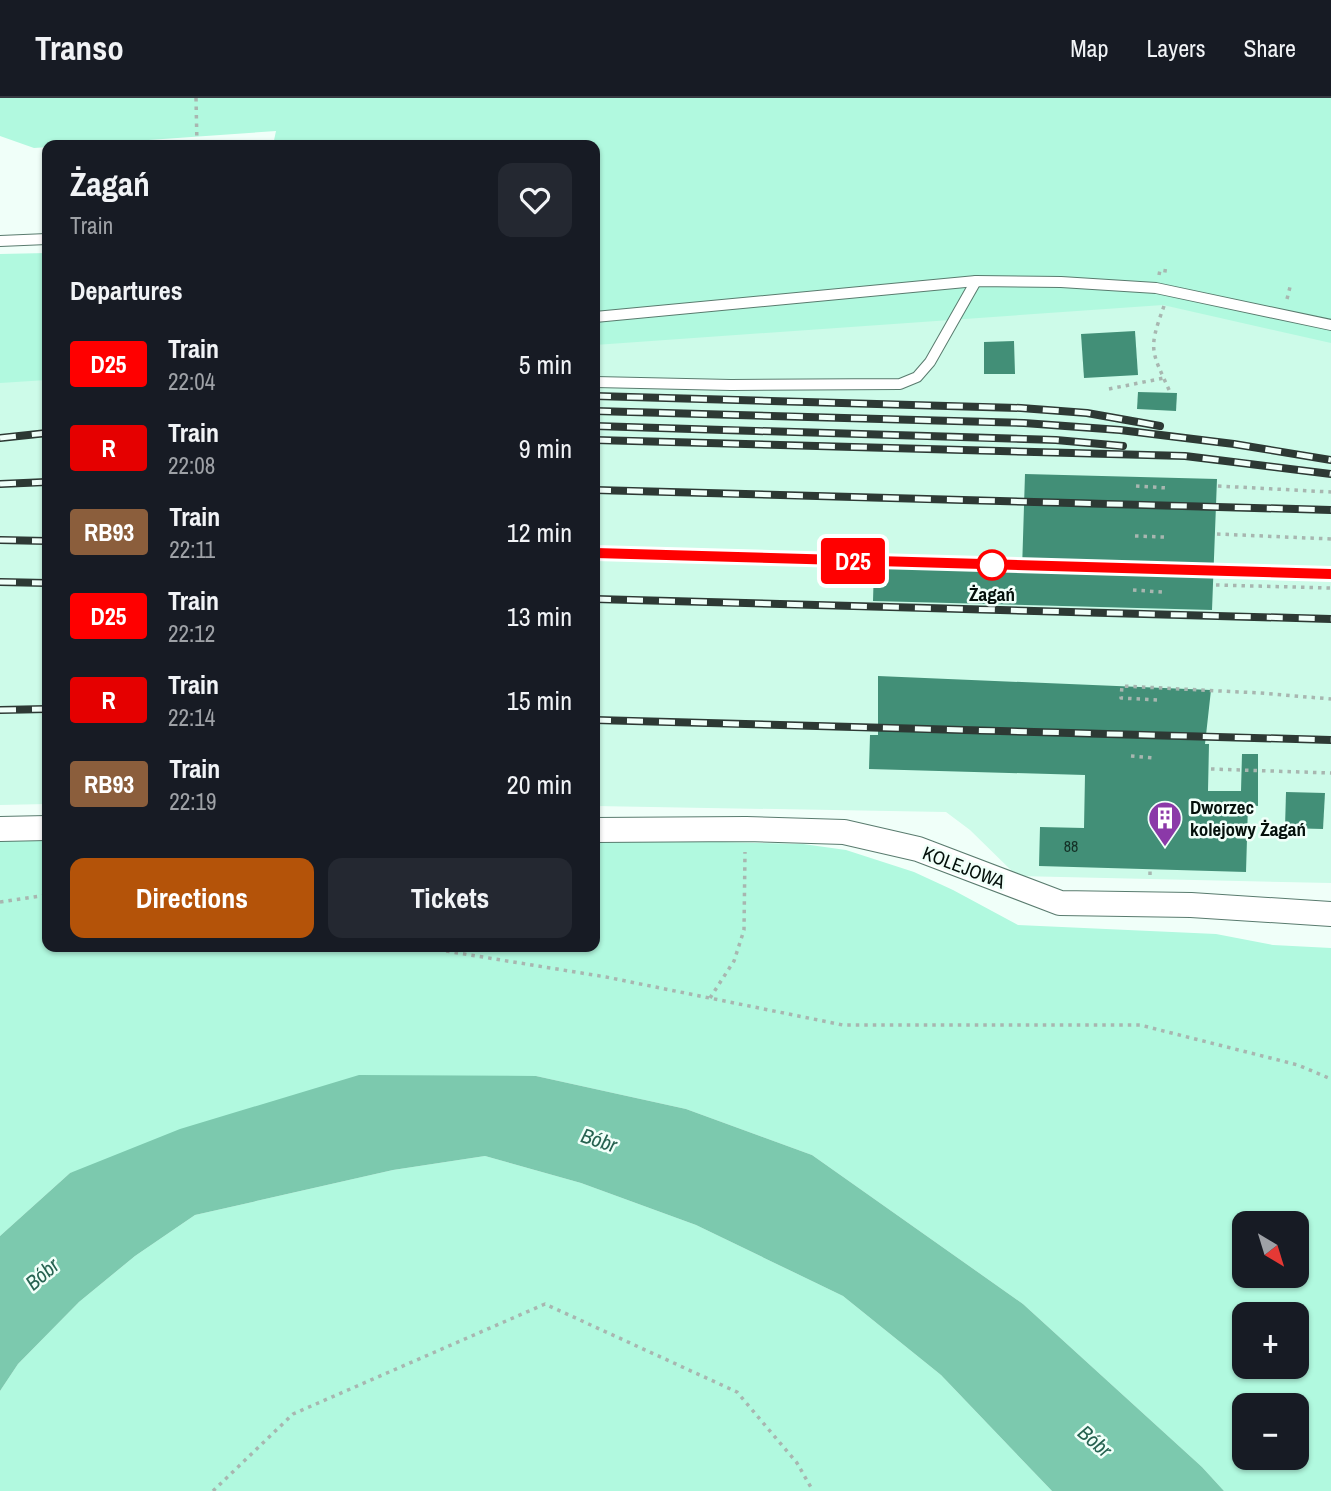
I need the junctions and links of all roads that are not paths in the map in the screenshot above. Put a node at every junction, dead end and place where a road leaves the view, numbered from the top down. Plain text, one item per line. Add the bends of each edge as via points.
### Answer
1 (42, 239) edge
2 (0, 241) edge
3 (976, 281) junction
4 (600, 317) edge
5 (1331, 325) edge
6 (600, 382) edge
7 (42, 828) edge
8 (0, 829) edge
9 (600, 830) edge
10 (1331, 914) edge

1 - 2 lane
3 - 4 lane
3 - 5 lane via 1169,291
3 - 6 lane via 930,362 917,377 900,384
7 - 8 street
9 - 10 street, KOLEJOWA via 844,832 918,849 1060,904 1191,905

